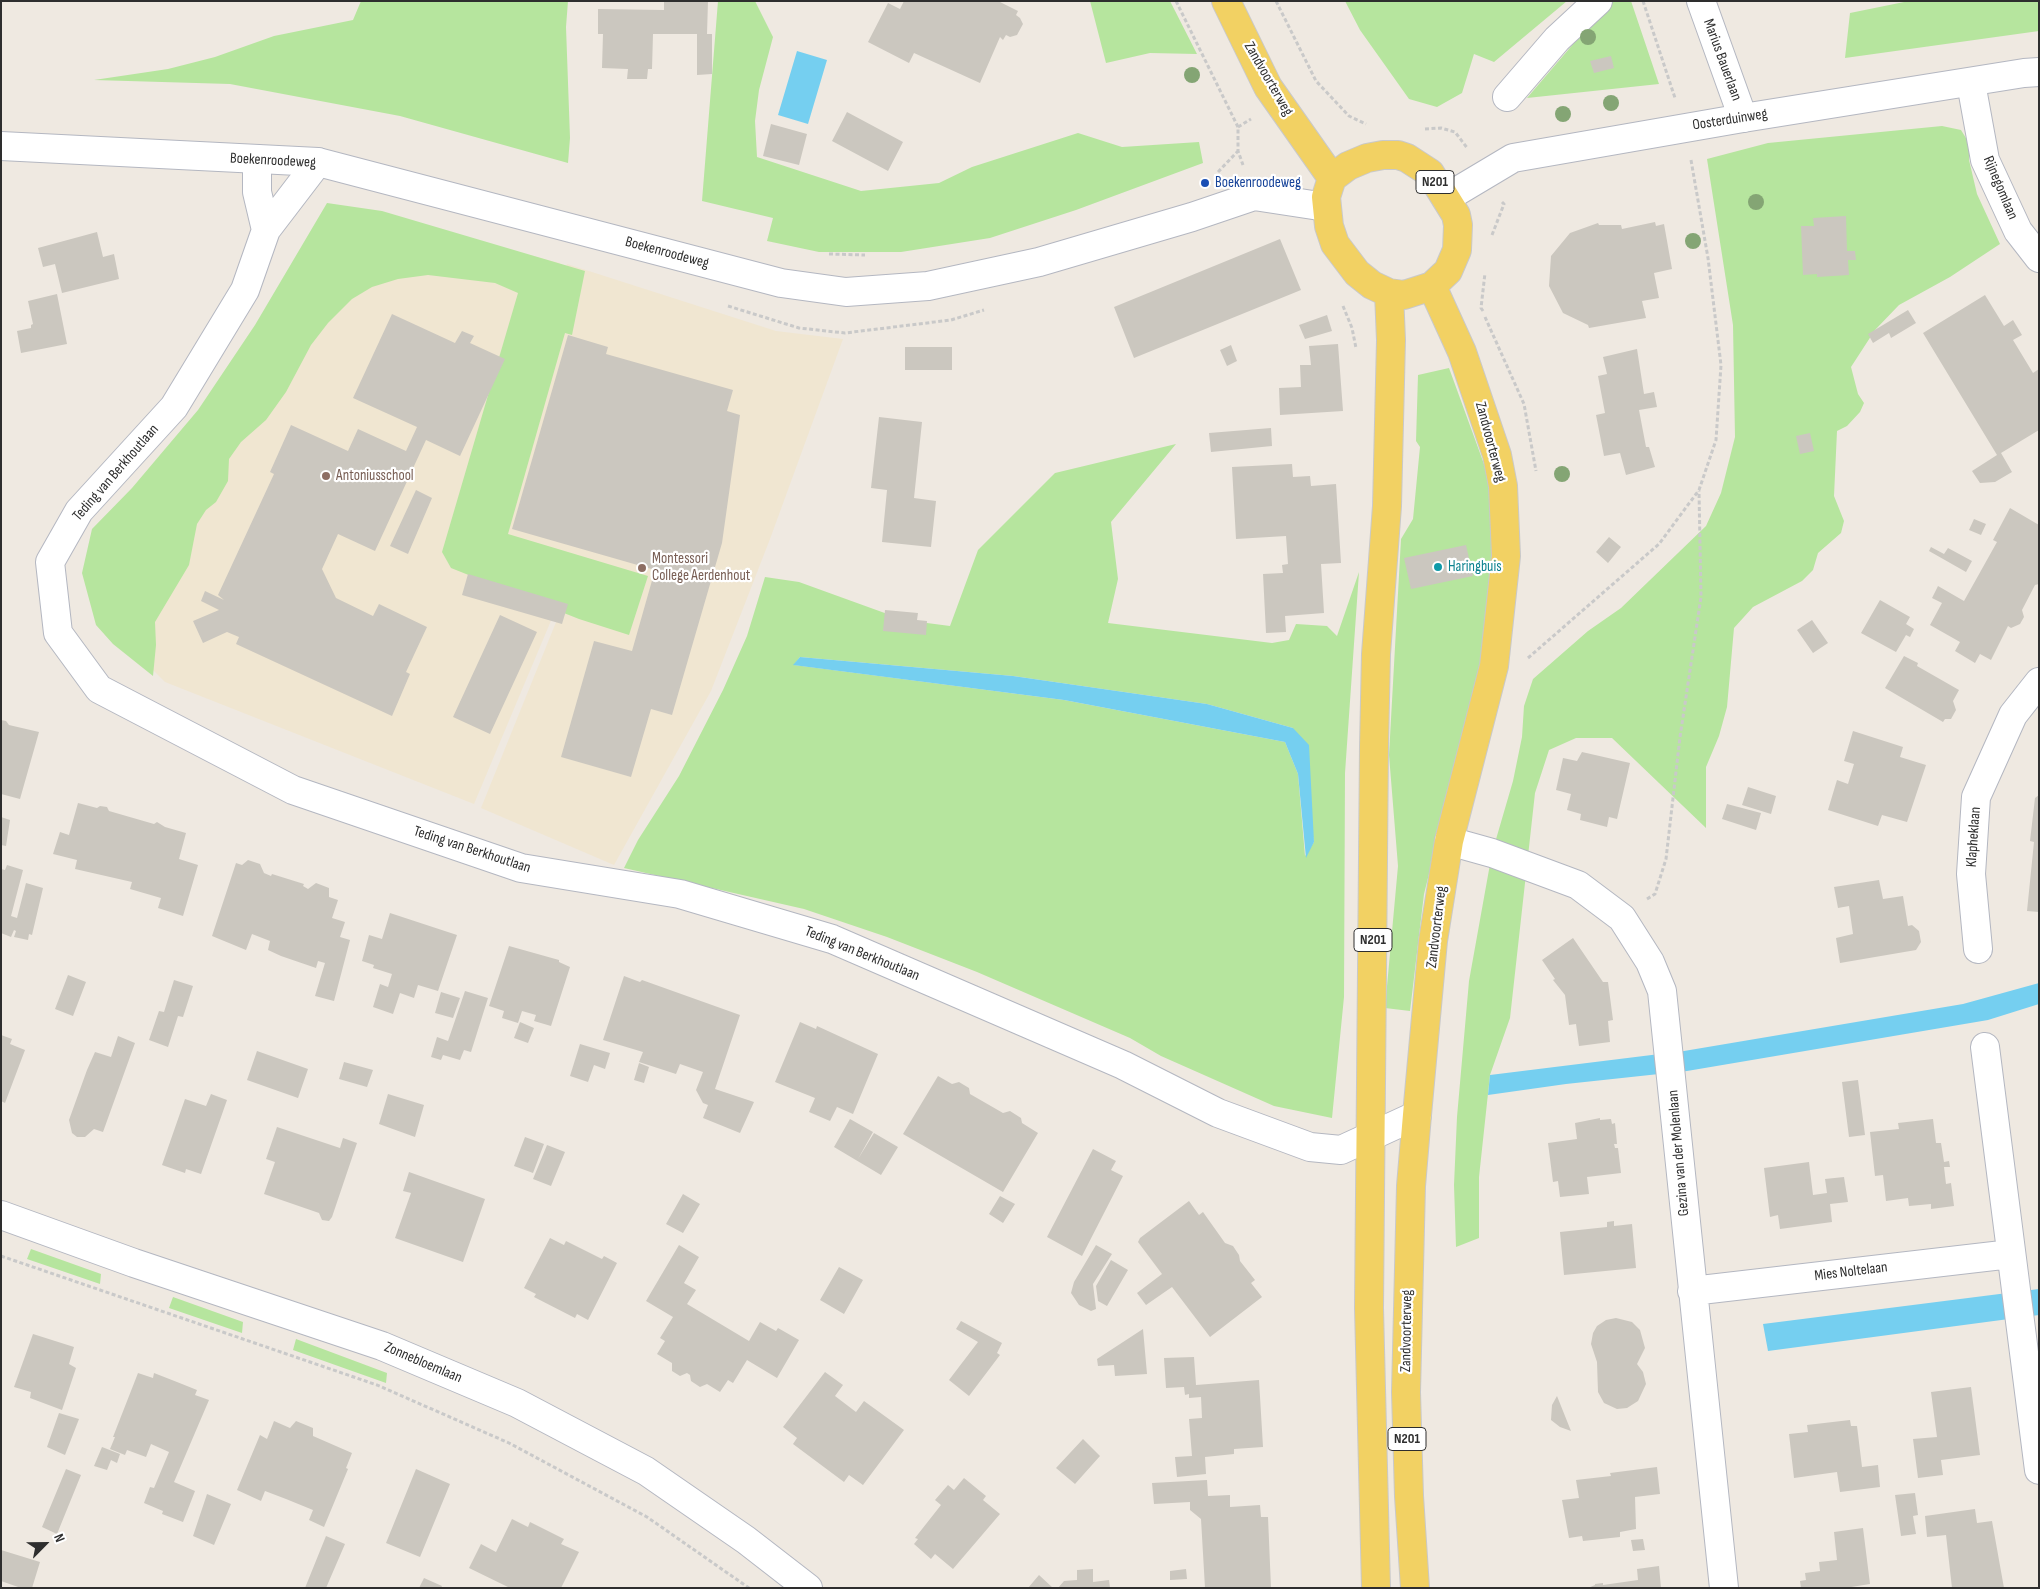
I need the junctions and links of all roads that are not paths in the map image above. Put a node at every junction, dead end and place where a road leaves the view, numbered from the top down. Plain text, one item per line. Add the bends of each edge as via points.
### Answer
1 (1226, 1) edge
2 (1598, 1) edge
3 (1701, 1) edge
4 (2034, 70) edge
5 (1971, 82) junction
6 (1507, 97) dead end
7 (1743, 118) junction
8 (1, 146) edge
9 (257, 159) junction
10 (318, 162) junction
11 (1332, 178) junction
12 (1446, 198) junction
13 (1326, 207) junction
14 (266, 230) junction
15 (2039, 258) edge
16 (1432, 286) junction
17 (1389, 293) junction
18 (2039, 682) edge
19 (1460, 844) junction
20 (1978, 948) dead end
21 (1985, 1047) dead end
22 (1417, 1115) junction
23 (1371, 1134) junction
24 (1, 1215) edge
25 (2011, 1254) junction
26 (1692, 1291) junction
27 (2039, 1470) edge
28 (808, 1588) edge
29 (1376, 1588) edge
30 (1415, 1588) edge
31 (1724, 1588) edge

1 - 11 main road, Zandvoorterweg via 1268,87
2 - 6 street via 1557,40
3 - 7 street, Marius Bauerlaan
4 - 5 street, Oosterduinweg
5 - 7 street, Oosterduinweg
5 - 15 street, Rijnegomlaan via 1986,160 2018,231
7 - 12 street, Oosterduinweg via 1513,158
8 - 9 street, Boekenroodeweg
9 - 10 street, Boekenroodeweg
9 - 14 street via 257,192
10 - 13 street, Boekenroodeweg via 781,283 846,292 928,286 1039,262 1254,196
10 - 14 street, Teding van Berkhoutlaan
11 - 12 main road, N201 via 1367,158 1398,155 1430,173
11 - 13 main road
12 - 16 main road, N201 via 1456,215 1458,244 1448,271
13 - 17 main road via 1328,226 1345,260 1372,285
14 - 23 street, Teding van Berkhoutlaan via 245,290 174,407 79,511 50,562 58,633 99,689 293,790 521,868 680,894 832,939 1123,1064 1218,1113 1310,1147 1341,1150
16 - 17 main road, N201 via 1404,295
16 - 19 main road, Zandvoorterweg / N201 via 1462,352 1497,455 1503,486 1506,556 1494,666
17 - 23 main road, N201 via 1391,340 1386,506 1376,682
18 - 20 street, Klapheklaan via 2013,715 1976,797 1971,874
19 - 22 main road, Zandvoorterweg / N201 via 1433,941
19 - 26 street, Gezina van der Molenlaan via 1578,885 1622,918 1650,962 1662,991
21 - 25 street
22 - 23 street, Teding van Berkhoutlaan
22 - 30 main road, Zandvoorterweg / N201 via 1411,1186 1406,1392
23 - 29 main road, N201 via 1369,1308
24 - 28 street, Zonnebloemlaan via 382,1346 517,1403 646,1471 746,1540
25 - 26 street, Mies Noltelaan
25 - 27 street
26 - 31 street, Gezina van der Molenlaan

